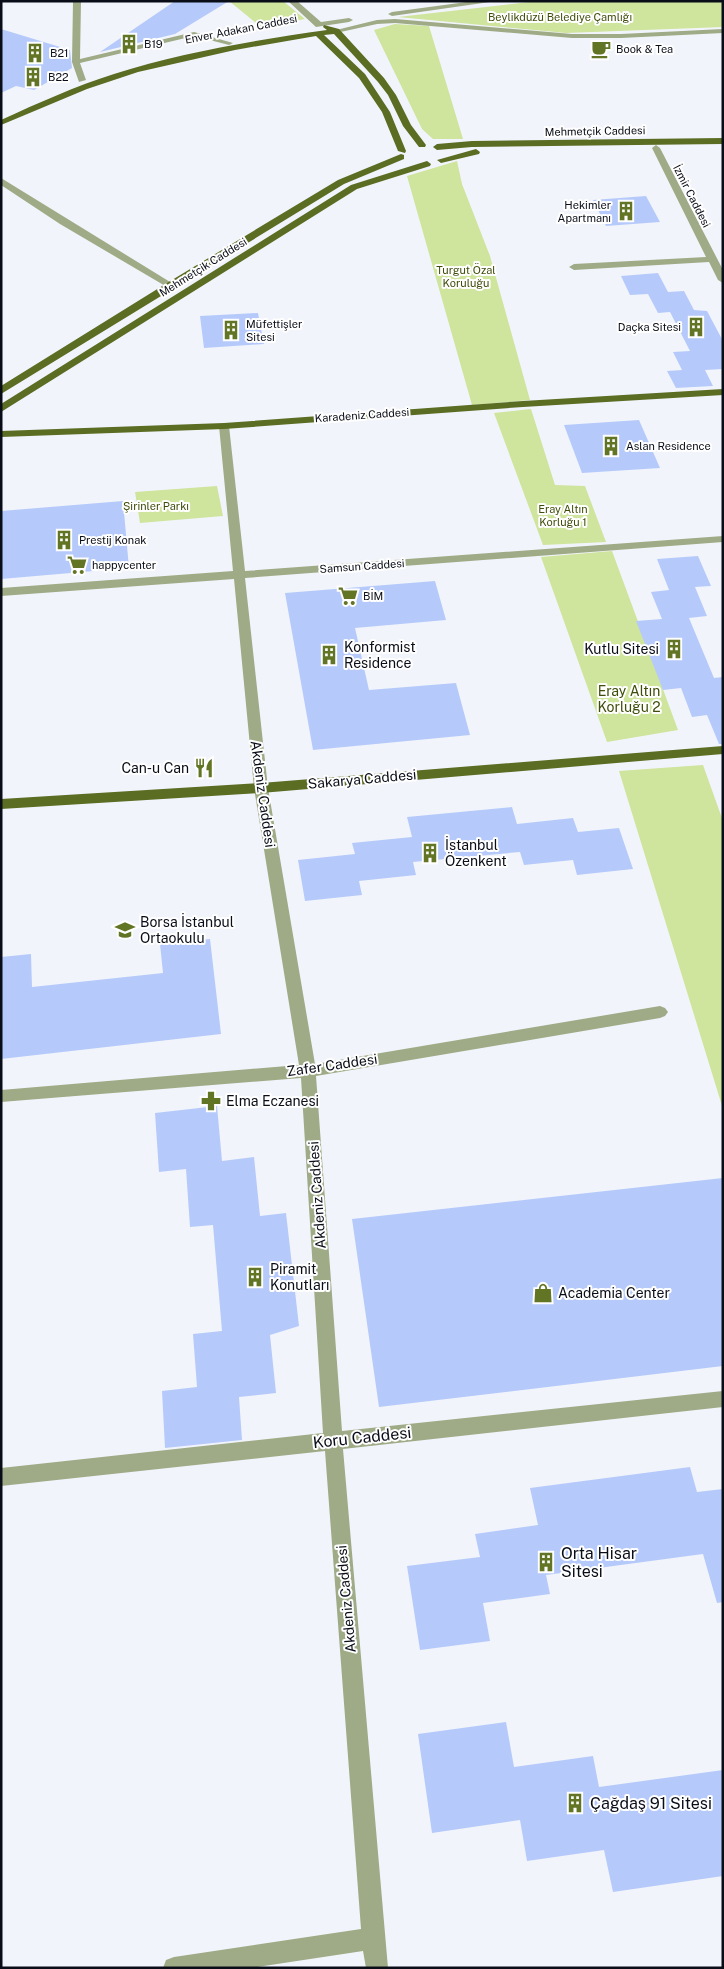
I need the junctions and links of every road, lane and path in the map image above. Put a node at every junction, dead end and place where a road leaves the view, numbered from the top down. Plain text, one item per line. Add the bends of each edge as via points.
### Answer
1 (77, 1) edge
2 (292, 1) edge
3 (493, 1) edge
4 (318, 29) junction
5 (336, 30) junction
6 (723, 31) edge
7 (229, 42) junction
8 (76, 62) junction
9 (82, 80) junction
10 (1, 113) edge
11 (1, 123) edge
12 (723, 141) edge
13 (422, 145) junction
14 (654, 146) junction
15 (437, 147) junction
16 (723, 147) edge
17 (402, 154) junction
18 (441, 160) junction
19 (428, 164) junction
20 (1, 181) edge
21 (712, 259) junction
22 (574, 267) dead end
23 (720, 269) edge
24 (723, 280) edge
25 (170, 285) junction
26 (1, 391) edge
27 (723, 392) edge
28 (1, 409) edge
29 (224, 426) junction
30 (1, 434) edge
31 (723, 539) edge
32 (239, 575) junction
33 (1, 592) edge
34 (723, 750) edge
35 (260, 788) junction
36 (1, 804) edge
37 (660, 1012) dead end
38 (308, 1071) junction
39 (1, 1096) edge
40 (723, 1399) edge
41 (333, 1440) junction
42 (1, 1477) edge
43 (373, 1938) junction
44 (174, 1968) edge
45 (377, 1968) edge

1 - 8 street
2 - 4 street
3 - 4 street, Enver Adakan Caddesi
4 - 5 main road
4 - 7 main road, Enver Adakan Caddesi
4 - 11 main road, Enver Adakan Caddesi via 134,71
4 - 17 main road via 362,76 386,112
5 - 6 street via 395,21 572,36
5 - 13 main road via 381,80 407,126
7 - 8 street via 194,34
7 - 9 main road, Enver Adakan Caddesi via 139,62
8 - 9 street via 77,75
9 - 10 main road, Enver Adakan Caddesi
12 - 14 main road, Mehmetçik Caddesi
13 - 15 main road, Mehmetçik Caddesi
13 - 17 main road, Mehmetçik Caddesi via 410,146
14 - 15 main road, Mehmetçik Caddesi via 472,144
14 - 16 main road, Mehmetçik Caddesi
14 - 18 main road, Mehmetçik Caddesi via 477,152
14 - 21 street, İzmir Caddesi
15 - 18 main road via 444,152
17 - 19 main road via 410,162
17 - 25 main road, Mehmetçik Caddesi via 341,182
18 - 19 main road, Mehmetçik Caddesi
19 - 28 main road, Mehmetçik Caddesi via 354,187
20 - 25 street
21 - 22 street
21 - 23 street, İzmir Caddesi
23 - 24 street, İzmir Caddesi
25 - 26 main road, Mehmetçik Caddesi
27 - 29 main road, Karadeniz Caddesi
29 - 30 main road, Karadeniz Caddesi
29 - 32 street, Akdeniz Caddesi
31 - 32 street, Samsun Caddesi
32 - 33 street, Samsun Caddesi
32 - 35 street, Akdeniz Caddesi
34 - 35 main road, Sakarya Caddesi
35 - 36 main road, Sakarya Caddesi
35 - 38 street, Akdeniz Caddesi
37 - 38 street, Zafer Caddesi
38 - 39 street, Zafer Caddesi
38 - 41 street, Akdeniz Caddesi
40 - 41 street, Koru Caddesi
41 - 42 street, Koru Caddesi
41 - 43 street, Akdeniz Caddesi
43 - 44 street
43 - 45 street, Akdeniz Caddesi

